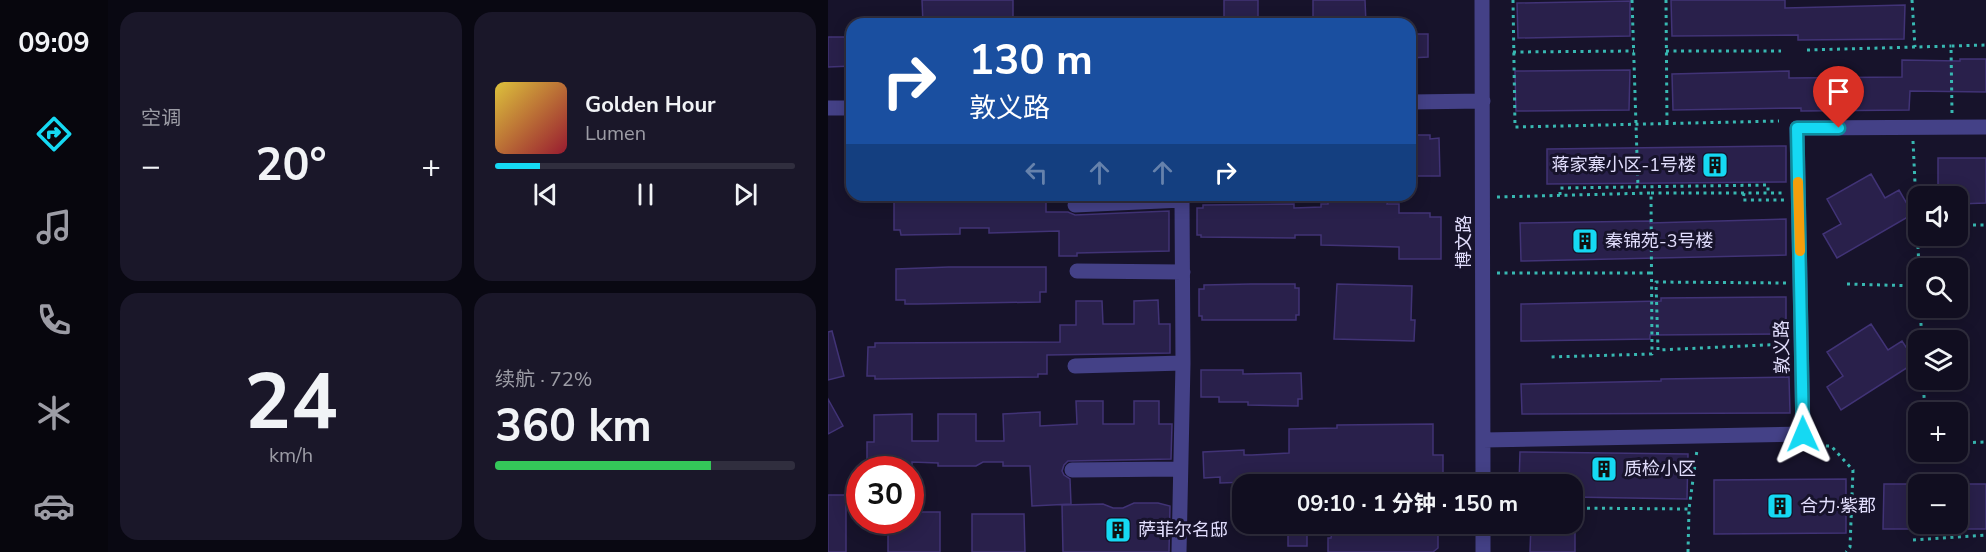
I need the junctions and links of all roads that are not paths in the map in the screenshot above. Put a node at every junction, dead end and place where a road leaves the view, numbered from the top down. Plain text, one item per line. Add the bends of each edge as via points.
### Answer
1 (1482, 0) edge
2 (1483, 101) junction
3 (1416, 102) edge
4 (828, 108) edge
5 (846, 108) edge
6 (1986, 127) edge
7 (1161, 201) edge
8 (1182, 201) edge
9 (1075, 205) dead end
10 (1077, 271) dead end
11 (1183, 272) junction
12 (1184, 363) junction
13 (1075, 366) dead end
14 (1483, 440) junction
15 (1180, 469) junction
16 (1072, 470) dead end
17 (1483, 474) edge
18 (1483, 534) edge
19 (1179, 552) edge
20 (1483, 552) edge

1 - 2 street, 博文路
2 - 3 street
2 - 14 street, 博文路
4 - 5 street
6 - 14 street, 敦义路 via 1797,128 1794,196 1803,434
7 - 9 street
8 - 11 street
10 - 11 street
11 - 12 street
12 - 13 street
12 - 15 street
14 - 17 street, 博文路
15 - 16 street
15 - 19 street
18 - 20 street

